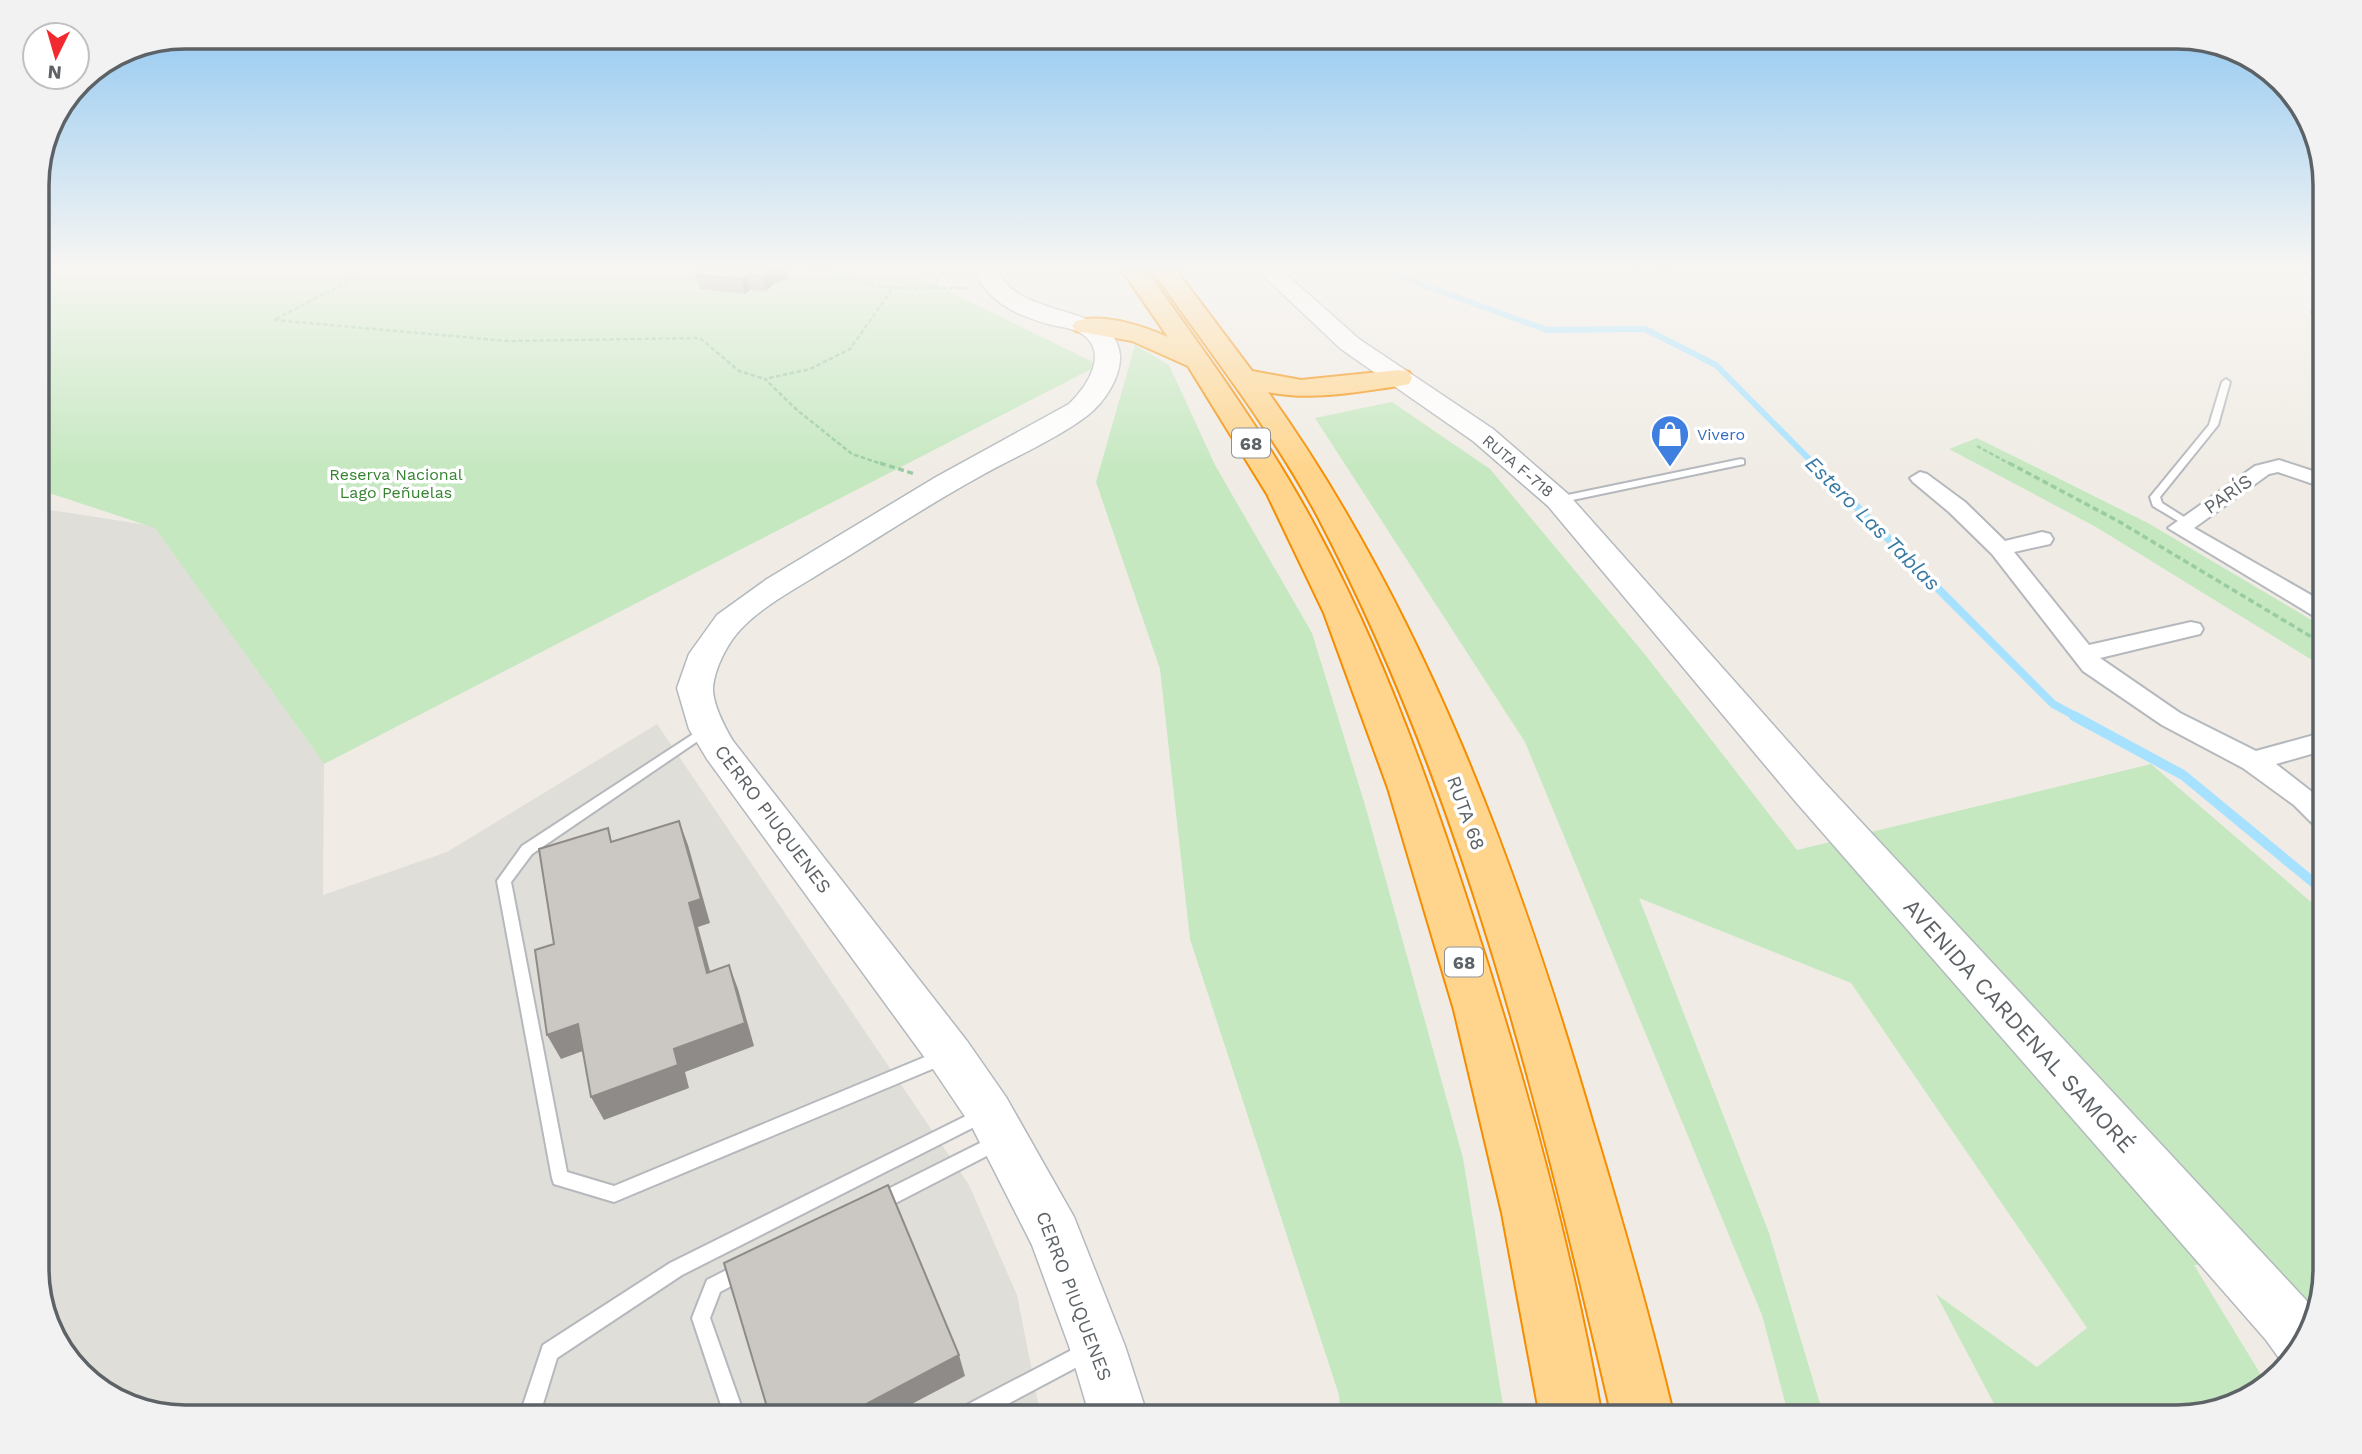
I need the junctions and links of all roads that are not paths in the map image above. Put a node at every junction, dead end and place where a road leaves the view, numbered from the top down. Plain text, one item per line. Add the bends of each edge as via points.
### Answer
1 (1093, 334) edge
2 (1135, 334) edge
3 (1178, 334) edge
4 (1212, 334) edge
5 (1339, 334) edge
6 (1198, 362) junction
7 (1244, 377) junction
8 (1399, 378) junction
9 (2226, 382) dead end
10 (1291, 409) junction
11 (1741, 463) dead end
12 (1920, 478) dead end
13 (2313, 478) edge
14 (1558, 500) junction
15 (2183, 525) junction
16 (2042, 539) dead end
17 (2000, 549) junction
18 (2313, 606) edge
19 (2191, 629) dead end
20 (2083, 654) junction
21 (1737, 705) joint
22 (707, 729) junction
23 (2313, 744) edge
24 (2253, 761) junction
25 (2313, 806) edge
26 (950, 1055) junction
27 (997, 1125) junction
28 (859, 1212) edge
29 (762, 1261) edge
30 (2296, 1334) edge
31 (1097, 1346) junction
32 (533, 1405) edge
33 (731, 1405) edge
34 (986, 1405) edge
35 (1115, 1405) edge
36 (1569, 1405) edge
37 (1640, 1405) edge

1 - 22 street, CERRO PIUQUENES via 1107,358 1105,376 1096,393 1077,410 946,483 778,586 729,622 706,654 695,688
2 - 6 highway via 1149,336
3 - 6 highway, 68
4 - 7 highway, RUTA 68 / 68
5 - 8 street, RUTA F-718
6 - 36 highway, 68 via 1254,448 1324,576 1377,700 1414,803 1496,1074
7 - 10 highway, RUTA 68 / 68
7 - 10 highway via 1272,386
8 - 10 highway
8 - 14 street, RUTA F-718 via 1483,435
9 - 15 lane via 2213,425 2155,497 2157,504
10 - 37 highway, RUTA 68 / 68 via 1332,514 1390,626 1470,824 1563,1107
11 - 14 lane
12 - 17 street
13 - 15 street, PARÍS via 2279,466 2262,470
14 - 21 street, RUTA F-718
15 - 18 street
16 - 17 street
17 - 20 street
19 - 20 street
20 - 24 street via 2138,699
21 - 30 street, AVENIDA CARDENAL SAMORÉ via 1809,792
22 - 26 street, CERRO PIUQUENES
22 - 26 lane via 527,850 504,881 559,1178 614,1194
23 - 24 street
24 - 25 street
26 - 27 street, CERRO PIUQUENES
27 - 28 lane
27 - 31 street, CERRO PIUQUENES via 1055,1235
27 - 32 lane via 676,1269 550,1352
29 - 33 lane via 713,1286 701,1318
31 - 34 lane
31 - 35 street, CERRO PIUQUENES

